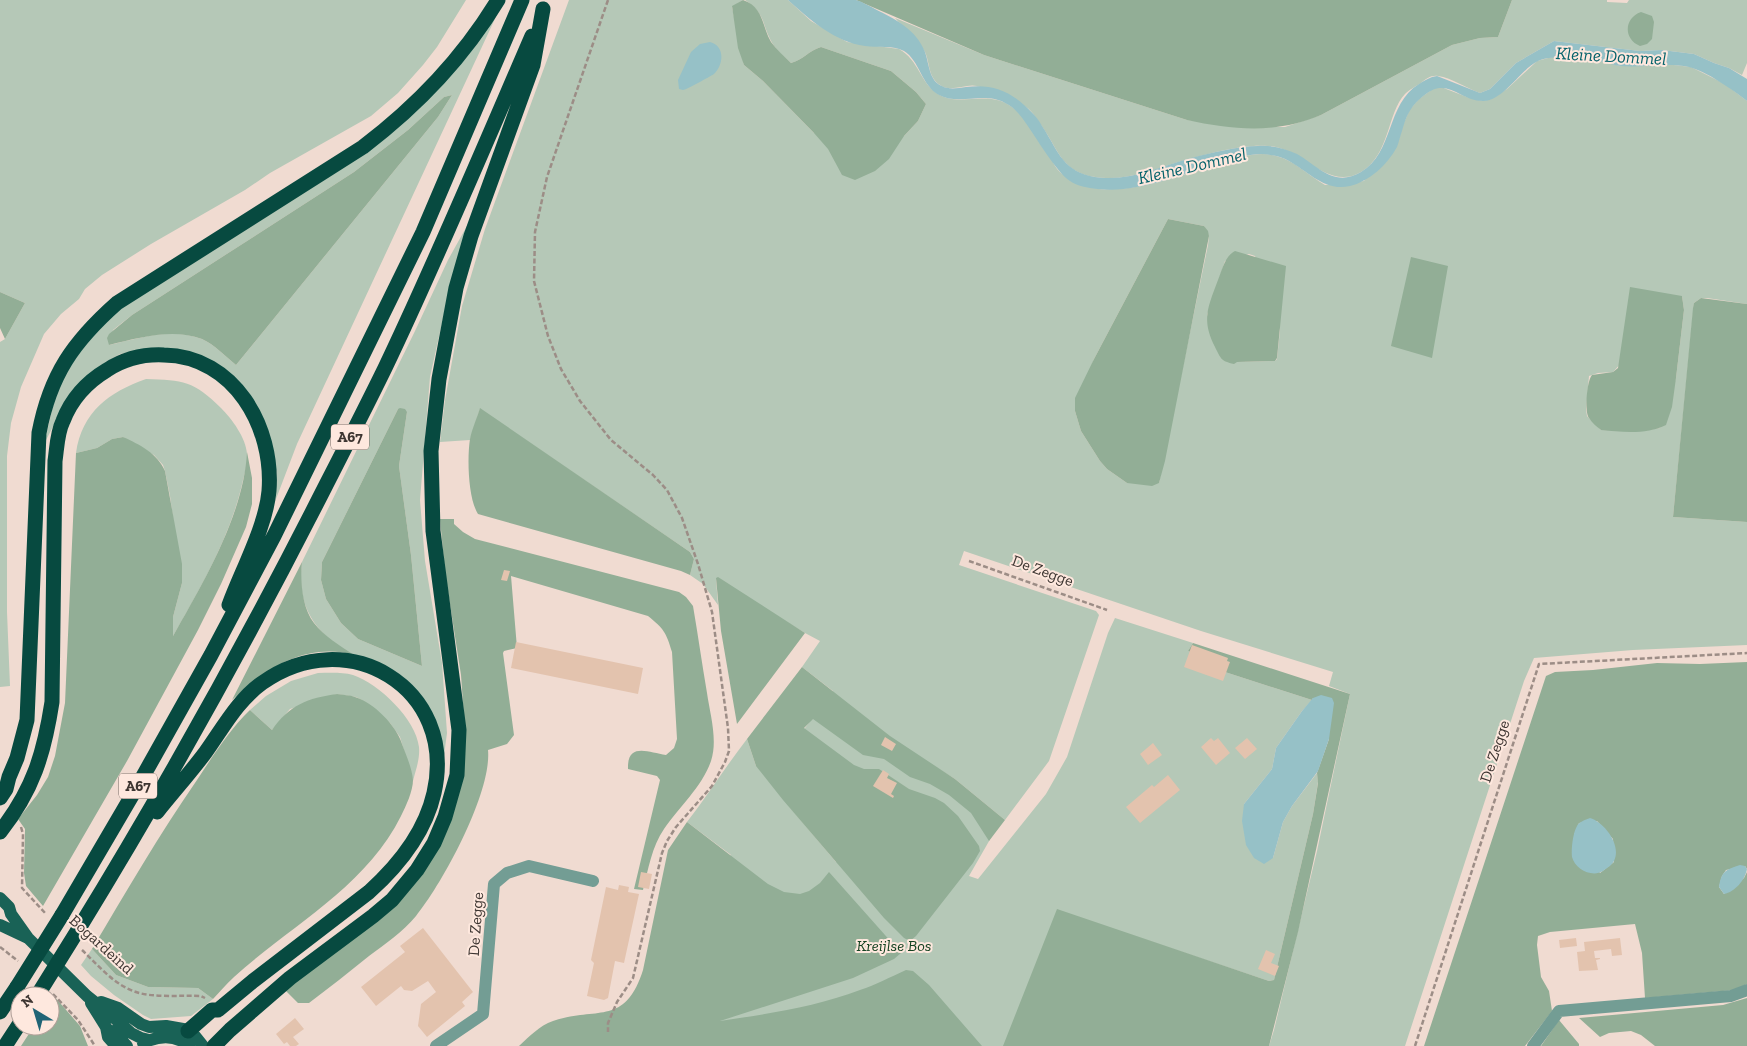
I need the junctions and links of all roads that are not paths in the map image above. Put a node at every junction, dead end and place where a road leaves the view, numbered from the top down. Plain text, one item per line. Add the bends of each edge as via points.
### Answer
1 (498, 0) edge
2 (522, 0) edge
3 (545, 5) edge
4 (211, 656) junction
5 (4, 781) edge
6 (0, 798) edge
7 (0, 832) edge
8 (127, 850) junction
9 (593, 881) dead end
10 (0, 898) edge
11 (6, 911) edge
12 (0, 925) edge
13 (28, 938) junction
14 (43, 986) edge
15 (1747, 990) edge
16 (87, 996) junction
17 (0, 1012) edge
18 (106, 1027) junction
19 (192, 1040) edge
20 (144, 1043) edge
21 (116, 1046) edge
22 (127, 1046) edge
23 (214, 1046) edge
24 (436, 1046) edge
25 (1533, 1046) edge

1 - 5 highway via 440,78 383,132 117,304 85,334 66,361 51,389 40,433 27,720 17,758
2 - 4 highway, A67 via 423,232 274,536
3 - 8 highway, A67 via 385,369 212,702
3 - 23 highway, A67 via 533,65 471,236 456,288 439,380 431,451 432,531 459,730 457,775 445,817 417,870 392,900 290,978
4 - 7 highway, A67 via 264,520 269,490 266,445 255,416 239,390 218,372 204,364 169,355 124,361 99,375 82,390 66,413 59,433 55,461 52,702 40,759 23,799
4 - 17 highway, A67, bridge via 137,787
5 - 6 highway via 6,789
8 - 14 highway, A67, bridge
8 - 19 highway, A67 via 241,703 262,684 291,666 327,659 363,664 400,684 417,700 430,724 436,747 436,780 422,827 407,852 369,892 218,1010 212,1010
9 - 24 lane, De Zegge via 529,866 507,873 494,884 483,1014
10 - 11 main road via 9,907
11 - 13 main road
12 - 13 main road
13 - 16 main road
15 - 25 lane via 1731,996 1559,1011
16 - 18 main road
16 - 19 main road via 118,1008 137,1022 149,1026 173,1026
16 - 20 main road
18 - 21 main road via 108,1037
18 - 22 main road
19 - 20 main road via 170,1037

